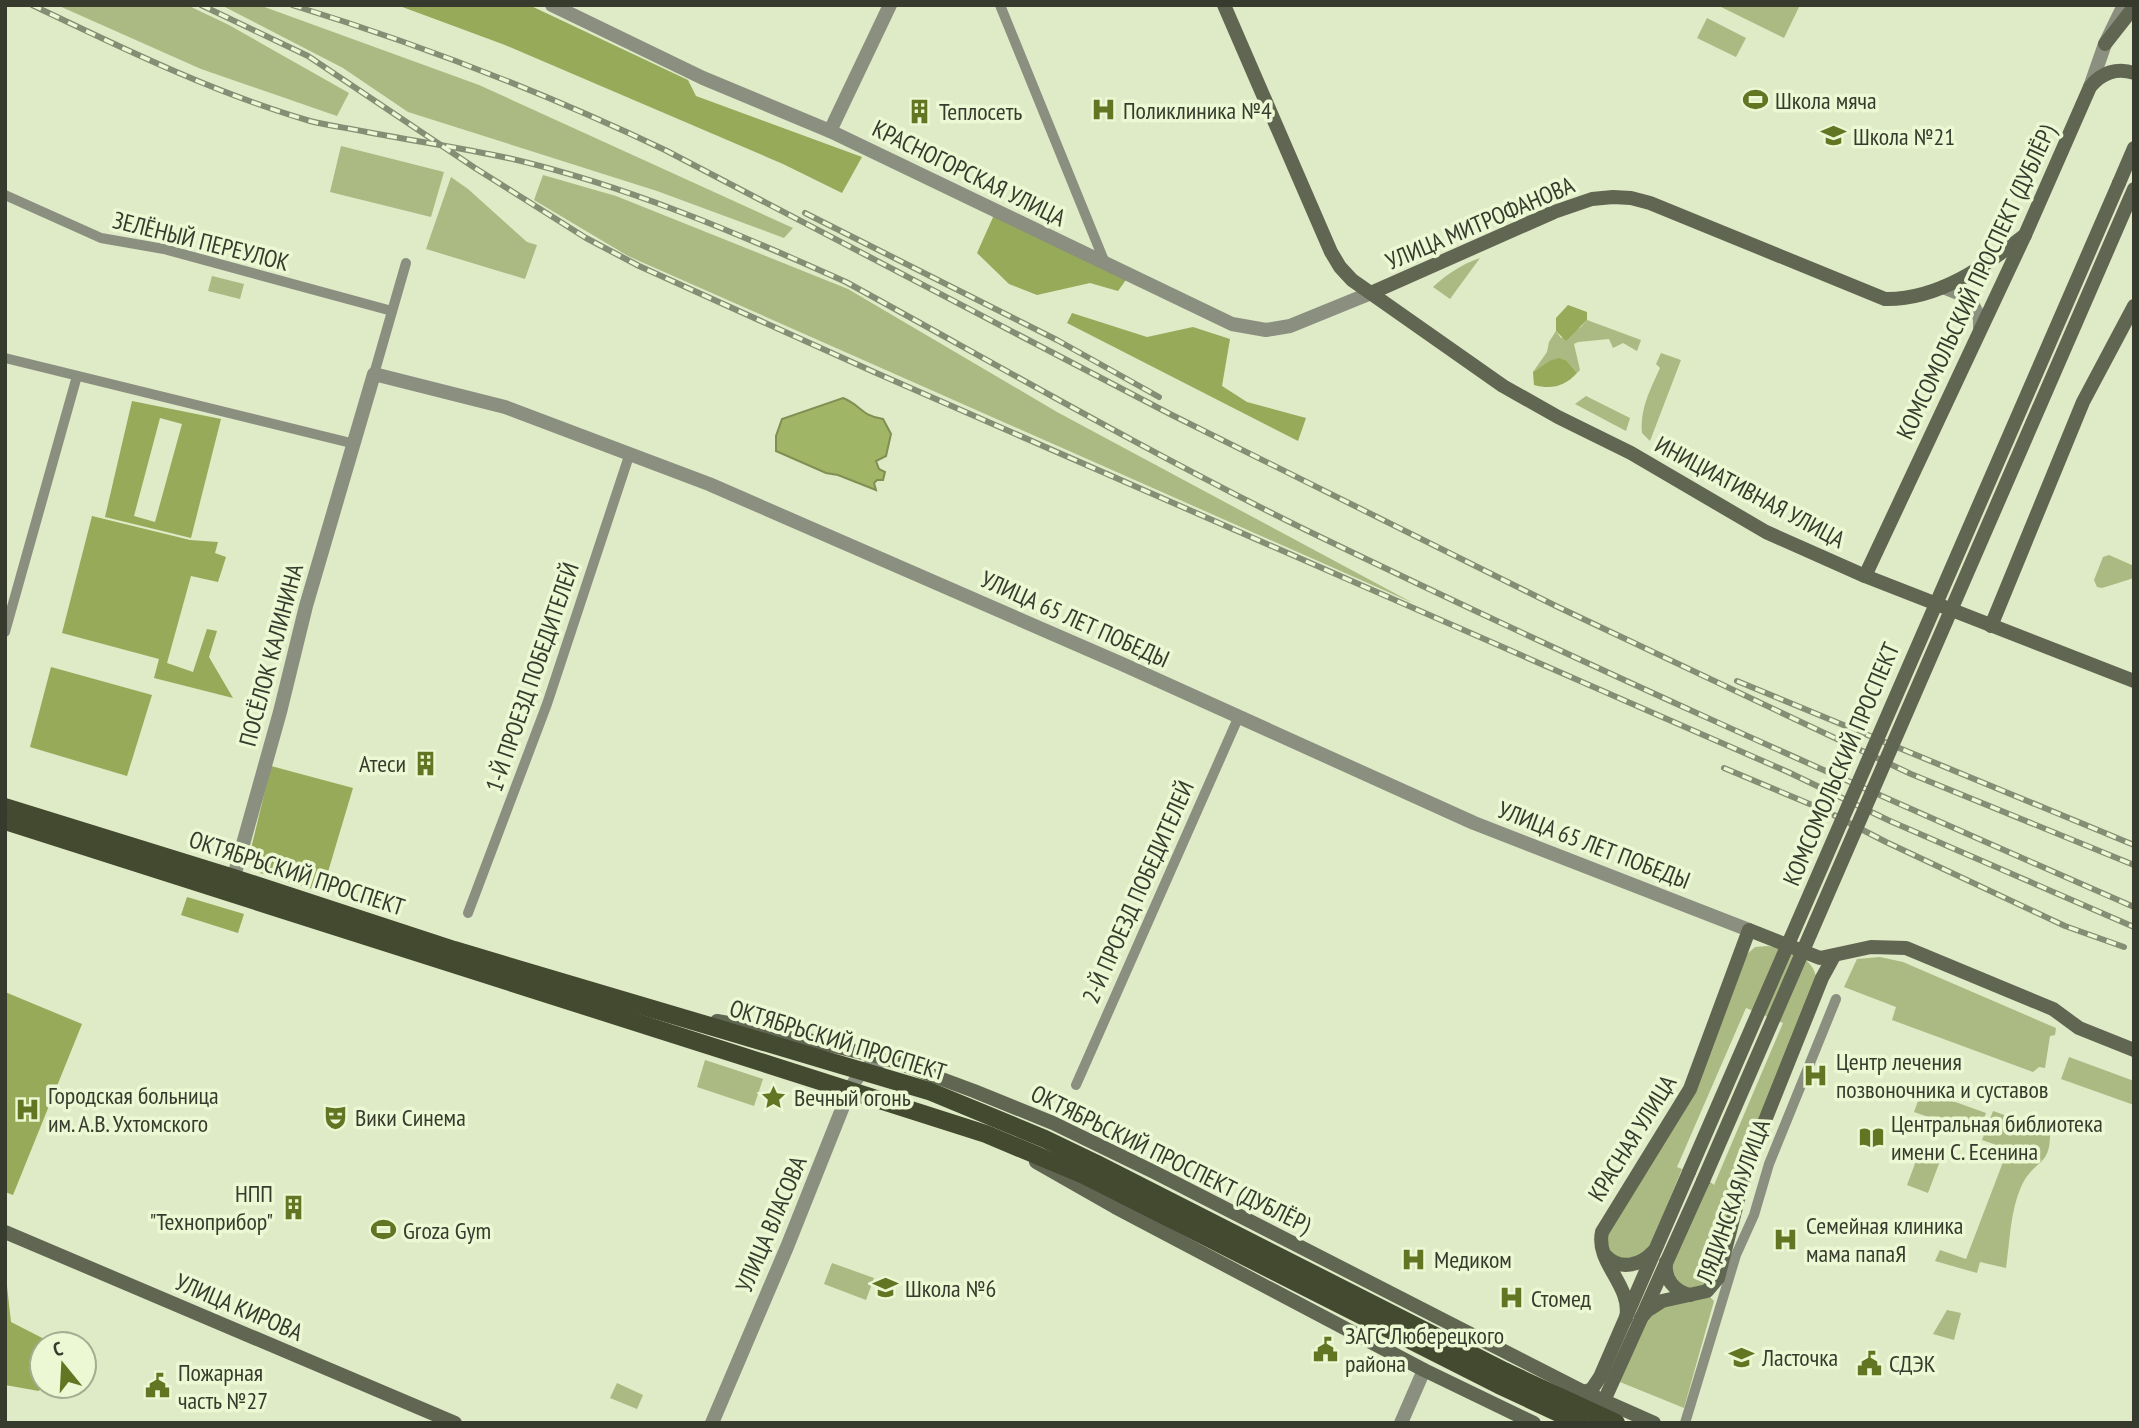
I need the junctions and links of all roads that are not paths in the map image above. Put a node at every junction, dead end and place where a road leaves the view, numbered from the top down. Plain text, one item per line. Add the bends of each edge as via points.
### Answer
1 (552, 5) edge
2 (890, 5) edge
3 (1000, 5) edge
4 (1224, 5) edge
5 (2124, 5) edge
6 (2134, 7) edge
7 (2105, 44) junction
8 (2134, 73) edge
9 (2090, 87) junction
10 (830, 131) junction
11 (2134, 148) edge
12 (2134, 189) edge
13 (5, 195) edge
14 (2025, 235) junction
15 (406, 263) dead end
16 (1105, 263) junction
17 (1942, 287) junction
18 (1371, 293) junction
19 (2134, 306) edge
20 (392, 312) junction
21 (1980, 328) junction
22 (5, 358) edge
23 (374, 374) junction
24 (77, 376) junction
25 (355, 444) junction
26 (630, 453) junction
27 (1865, 576) junction
28 (1991, 626) junction
29 (5, 632) edge
30 (2134, 681) edge
31 (1239, 716) junction
32 (5, 807) edge
33 (5, 821) edge
34 (232, 885) junction
35 (468, 913) dead end
36 (1749, 930) junction
37 (1834, 956) junction
38 (1836, 999) dead end
39 (642, 1007) junction
40 (2134, 1050) edge
41 (888, 1059) junction
42 (861, 1070) junction
43 (1076, 1085) dead end
44 (850, 1089) junction
45 (986, 1134) junction
46 (5, 1232) edge
47 (1656, 1247) junction
48 (1603, 1251) junction
49 (1667, 1260) junction
50 (1692, 1295) junction
51 (1626, 1318) junction
52 (1642, 1318) junction
53 (1424, 1370) junction
54 (1502, 1378) junction
55 (1584, 1392) junction
56 (1606, 1401) junction
57 (455, 1423) edge
58 (712, 1423) edge
59 (1401, 1423) edge
60 (1534, 1423) edge
61 (1580, 1423) edge
62 (1594, 1423) edge
63 (1616, 1423) edge
64 (1654, 1423) edge
65 (1685, 1423) edge

1 - 10 street, КРАСНОГОРСКАЯ УЛИЦА via 703,78
2 - 10 street
3 - 16 street
4 - 18 main road, УЛИЦА МИТРОФАНОВА via 1331,252 1339,267
5 - 7 street, КОМСОМОЛЬСКИЙ ПРОСПЕКТ (ДУБЛЁР)
6 - 7 main road
7 - 9 street, КОМСОМОЛЬСКИЙ ПРОСПЕКТ (ДУБЛЁР)
8 - 9 main road via 2109,72
9 - 14 main road, КОМСОМОЛЬСКИЙ ПРОСПЕКТ (ДУБЛЁР)
10 - 16 street, КРАСНОГОРСКАЯ УЛИЦА
11 - 47 main road, КОМСОМОЛЬСКИЙ ПРОСПЕКТ, bridge
12 - 49 main road, КОМСОМОЛЬСКИЙ ПРОСПЕКТ, bridge
13 - 20 street, ЗЕЛЁНЫЙ ПЕРЕУЛОК via 101,238 163,249
14 - 17 main road, УЛИЦА МИТРОФАНОВА via 1986,265
14 - 21 main road, КОМСОМОЛЬСКИЙ ПРОСПЕКТ (ДУБЛЁР)
15 - 20 street, ПОСЁЛОК КАЛИНИНА
16 - 18 street, КРАСНОГОРСКАЯ УЛИЦА via 1232,324 1266,330 1302,322
17 - 18 main road, УЛИЦА МИТРОФАНОВА via 1895,299 1873,296 1650,203 1613,197 1555,212
17 - 21 street via 1968,297 1980,318
18 - 27 main road, ИНИЦИАТИВНАЯ УЛИЦА via 1542,409 1631,453 1766,532
19 - 28 main road via 2083,402
20 - 23 street, ПОСЁЛОК КАЛИНИНА
21 - 27 main road, КОМСОМОЛЬСКИЙ ПРОСПЕКТ (ДУБЛЁР)
22 - 24 street
23 - 25 street, ПОСЁЛОК КАЛИНИНА
23 - 26 street, УЛИЦА 65 ЛЕТ ПОБЕДЫ via 505,407
24 - 25 street
24 - 29 street
25 - 34 street, ПОСЁЛОК КАЛИНИНА via 306,606
26 - 31 street, УЛИЦА 65 ЛЕТ ПОБЕДЫ
26 - 35 street, 1-Й ПРОЕЗД ПОБЕДИТЕЛЕЙ via 547,704
27 - 28 main road, ИНИЦИАТИВНАЯ УЛИЦА
28 - 30 main road, ИНИЦИАТИВНАЯ УЛИЦА
31 - 36 street, УЛИЦА 65 ЛЕТ ПОБЕДЫ via 1474,822
31 - 43 street, 2-Й ПРОЕЗД ПОБЕДИТЕЛЕЙ
32 - 34 main road, ОКТЯБРЬСКИЙ ПРОСПЕКТ
33 - 34 main road, ОКТЯБРЬСКИЙ ПРОСПЕКТ
34 - 39 main road, ОКТЯБРЬСКИЙ ПРОСПЕКТ
34 - 44 main road, ОКТЯБРЬСКИЙ ПРОСПЕКТ
36 - 37 main road via 1817,957
36 - 48 main road, КРАСНАЯ УЛИЦА via 1690,1089 1609,1217 1601,1237
37 - 40 main road via 1871,947 1906,948 2053,1009 2079,1028
37 - 50 main road, ЛЯДИНСКАЯ УЛИЦА via 1753,1148 1718,1278 1707,1291
38 - 65 street, ЛЯДИНСКАЯ УЛИЦА via 1736,1255
39 - 41 main road, ОКТЯБРЬСКИЙ ПРОСПЕКТ (ДУБЛЁР)
39 - 42 main road, ОКТЯБРЬСКИЙ ПРОСПЕКТ
41 - 42 street
41 - 55 main road, ОКТЯБРЬСКИЙ ПРОСПЕКТ (ДУБЛЁР) via 997,1100 1108,1150
42 - 44 street, УЛИЦА ВЛАСОВА
42 - 54 main road, ОКТЯБРЬСКИЙ ПРОСПЕКТ via 929,1091 1045,1139
44 - 45 main road, ОКТЯБРЬСКИЙ ПРОСПЕКТ
44 - 58 street, УЛИЦА ВЛАСОВА
45 - 53 main road
45 - 54 main road, ОКТЯБРЬСКИЙ ПРОСПЕКТ via 1084,1175
46 - 57 main road, УЛИЦА КИРОВА
47 - 48 main road via 1643,1261 1626,1265 1612,1262
47 - 51 main road, КОМСОМОЛЬСКИЙ ПРОСПЕКТ
48 - 51 main road via 1625,1299
49 - 50 main road via 1666,1273 1674,1287
49 - 52 main road, КОМСОМОЛЬСКИЙ ПРОСПЕКТ
50 - 52 main road via 1662,1301
51 - 55 main road, КОМСОМОЛЬСКИЙ ПРОСПЕКТ via 1600,1377
52 - 56 main road, КОМСОМОЛЬСКИЙ ПРОСПЕКТ
53 - 59 street
53 - 60 main road
54 - 61 main road, ОКТЯБРЬСКИЙ ПРОСПЕКТ
54 - 63 main road, ОКТЯБРЬСКИЙ ПРОСПЕКТ, bridge
55 - 56 main road, ОКТЯБРЬСКИЙ ПРОСПЕКТ (ДУБЛЁР)
56 - 62 main road, КОМСОМОЛЬСКИЙ ПРОСПЕКТ
56 - 64 main road, ОКТЯБРЬСКИЙ ПРОСПЕКТ (ДУБЛЁР)

